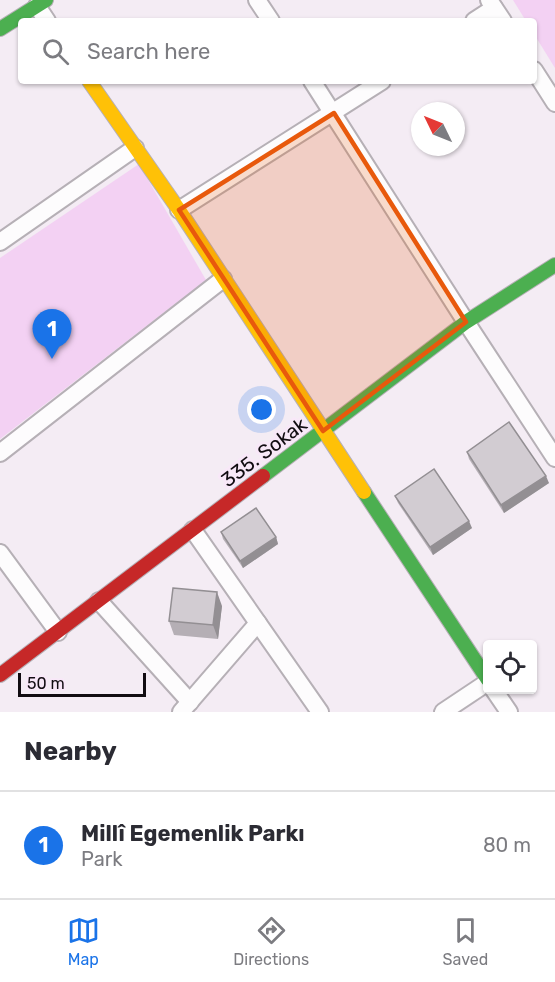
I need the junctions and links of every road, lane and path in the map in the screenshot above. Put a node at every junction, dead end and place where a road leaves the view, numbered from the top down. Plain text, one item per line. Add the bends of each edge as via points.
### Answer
1 (257, 0) edge
2 (41, 3) edge
3 (495, 10) edge
4 (18, 18) edge
5 (18, 18) edge
6 (46, 18) edge
7 (269, 18) edge
8 (480, 18) edge
9 (0, 30) edge
10 (537, 75) edge
11 (91, 84) edge
12 (314, 84) edge
13 (378, 84) edge
14 (555, 103) edge
15 (334, 113) junction
16 (135, 148) junction
17 (179, 210) junction
18 (0, 242) edge
19 (555, 265) edge
20 (223, 279) junction
21 (466, 322) junction
22 (323, 431) junction
23 (0, 453) edge
24 (555, 458) edge
25 (193, 530) junction
26 (0, 554) edge
27 (99, 601) junction
28 (258, 623) junction
29 (58, 632) junction
30 (483, 673) edge
31 (0, 675) edge
32 (483, 684) edge
33 (497, 694) edge
34 (186, 707) edge
35 (320, 712) edge
36 (443, 712) edge
37 (509, 712) edge

1 - 7 street
2 - 5 street
2 - 6 street
3 - 8 street
4 - 9 street
10 - 14 street
11 - 16 street
12 - 15 street
13 - 15 street
15 - 17 street
15 - 21 street
16 - 17 street
16 - 18 street
17 - 20 street
19 - 21 street, 335. Sokak
20 - 22 street
20 - 23 street
21 - 22 street, 335. Sokak
21 - 24 street
22 - 25 street, 335. Sokak
22 - 30 street
25 - 27 street, 335. Sokak
25 - 28 street
26 - 29 street
27 - 29 street, 335. Sokak
27 - 34 street
28 - 34 street
28 - 35 street
29 - 31 street, 335. Sokak
32 - 36 street
33 - 37 street

